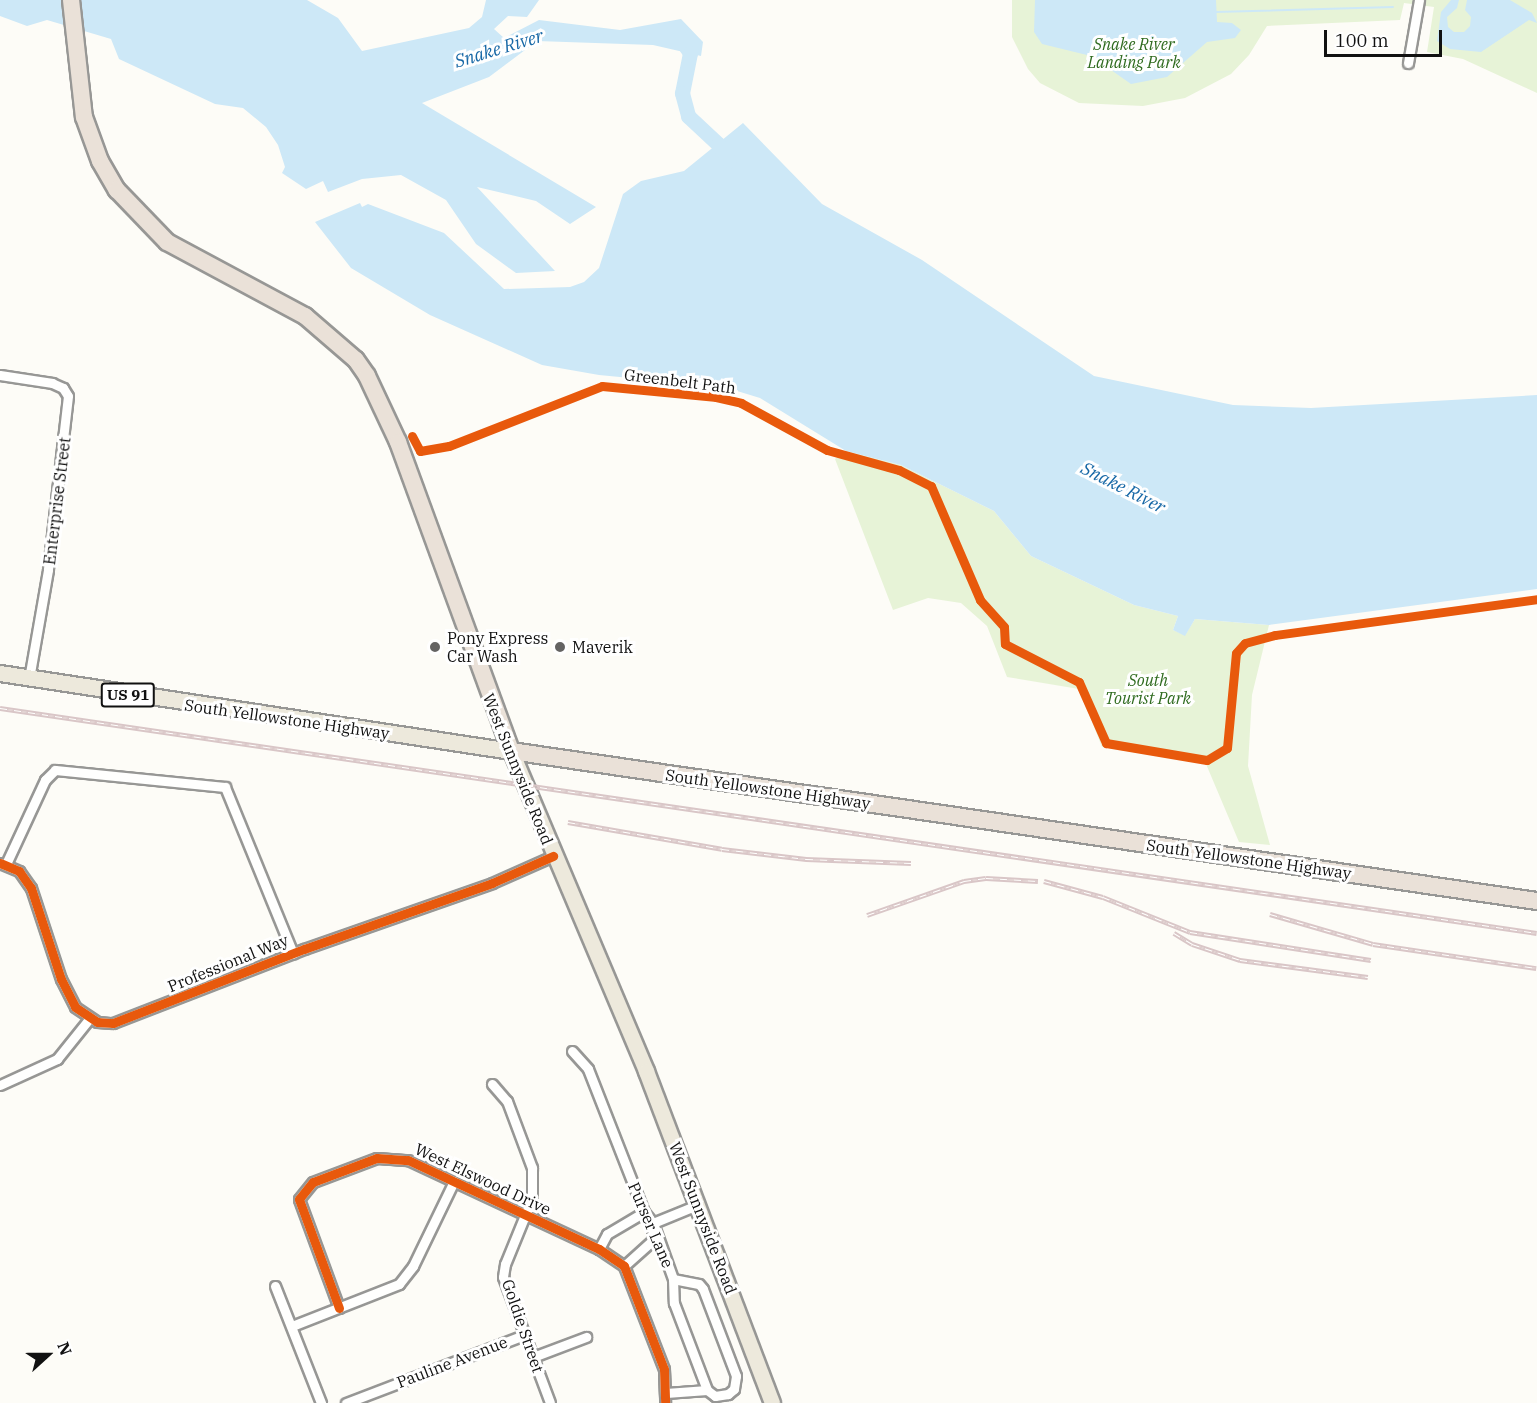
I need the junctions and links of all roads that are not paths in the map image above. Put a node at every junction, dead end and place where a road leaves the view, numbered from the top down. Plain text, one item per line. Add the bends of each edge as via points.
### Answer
1 (71, 0) edge
2 (1419, 0) edge
3 (1408, 63) dead end
4 (0, 375) edge
5 (0, 673) edge
6 (29, 679) junction
7 (511, 751) junction
8 (553, 856) junction
9 (3, 864) edge
10 (1537, 901) edge
11 (293, 954) junction
12 (89, 1019) junction
13 (572, 1051) dead end
14 (0, 1084) edge
15 (492, 1084) dead end
16 (454, 1180) junction
17 (697, 1205) junction
18 (644, 1212) junction
19 (525, 1215) junction
20 (653, 1223) junction
21 (599, 1249) junction
22 (624, 1266) junction
23 (673, 1278) junction
24 (275, 1287) dead end
25 (339, 1308) junction
26 (292, 1326) junction
27 (524, 1335) junction
28 (586, 1337) dead end
29 (533, 1357) junction
30 (707, 1390) junction
31 (666, 1398) edge
32 (321, 1403) edge
33 (346, 1403) edge
34 (550, 1403) edge
35 (772, 1403) edge

1 - 7 highway, West Sunnyside Road via 84,117 100,160 141,219 190,258 305,316 356,360 367,375 398,442
2 - 3 street
4 - 6 street, Enterprise Street via 52,384 63,388 68,396 49,558
5 - 6 main road, South Yellowstone Highway / US 91
6 - 7 main road, South Yellowstone Highway / US 91
7 - 8 main road, West Sunnyside Road
7 - 10 highway, South Yellowstone Highway
8 - 11 street, Professional Way via 492,883
8 - 17 main road, West Sunnyside Road via 646,1071
9 - 11 street via 45,780 56,770 225,788
9 - 12 street via 19,871 31,888 67,993
11 - 12 street, Professional Way via 129,1018 113,1023
12 - 14 street via 57,1059
13 - 18 street, Purser Lane via 588,1069
15 - 19 street, Goldie Street via 507,1101 532,1168 532,1198
16 - 19 street, West Elswood Drive
16 - 25 street via 413,1266 399,1284
16 - 25 street, West Elswood Drive via 408,1160 387,1156 313,1182 304,1189 300,1210
17 - 20 street
17 - 35 main road, West Sunnyside Road
18 - 20 street, Purser Lane
18 - 21 street via 607,1234
19 - 21 street, West Elswood Drive
19 - 27 street, Goldie Street via 503,1277
20 - 22 street via 652,1241
20 - 23 street, Purser Lane
21 - 22 street, West Elswood Drive
22 - 31 street via 664,1369
23 - 30 street via 674,1303
23 - 30 street, Purser Lane via 699,1284 703,1289 736,1376 735,1389 728,1394 715,1395
24 - 26 street
25 - 26 street
26 - 32 street
27 - 29 street, Goldie Street
27 - 33 street, Pauline Avenue
28 - 29 street
29 - 34 street, Goldie Street
30 - 31 street

